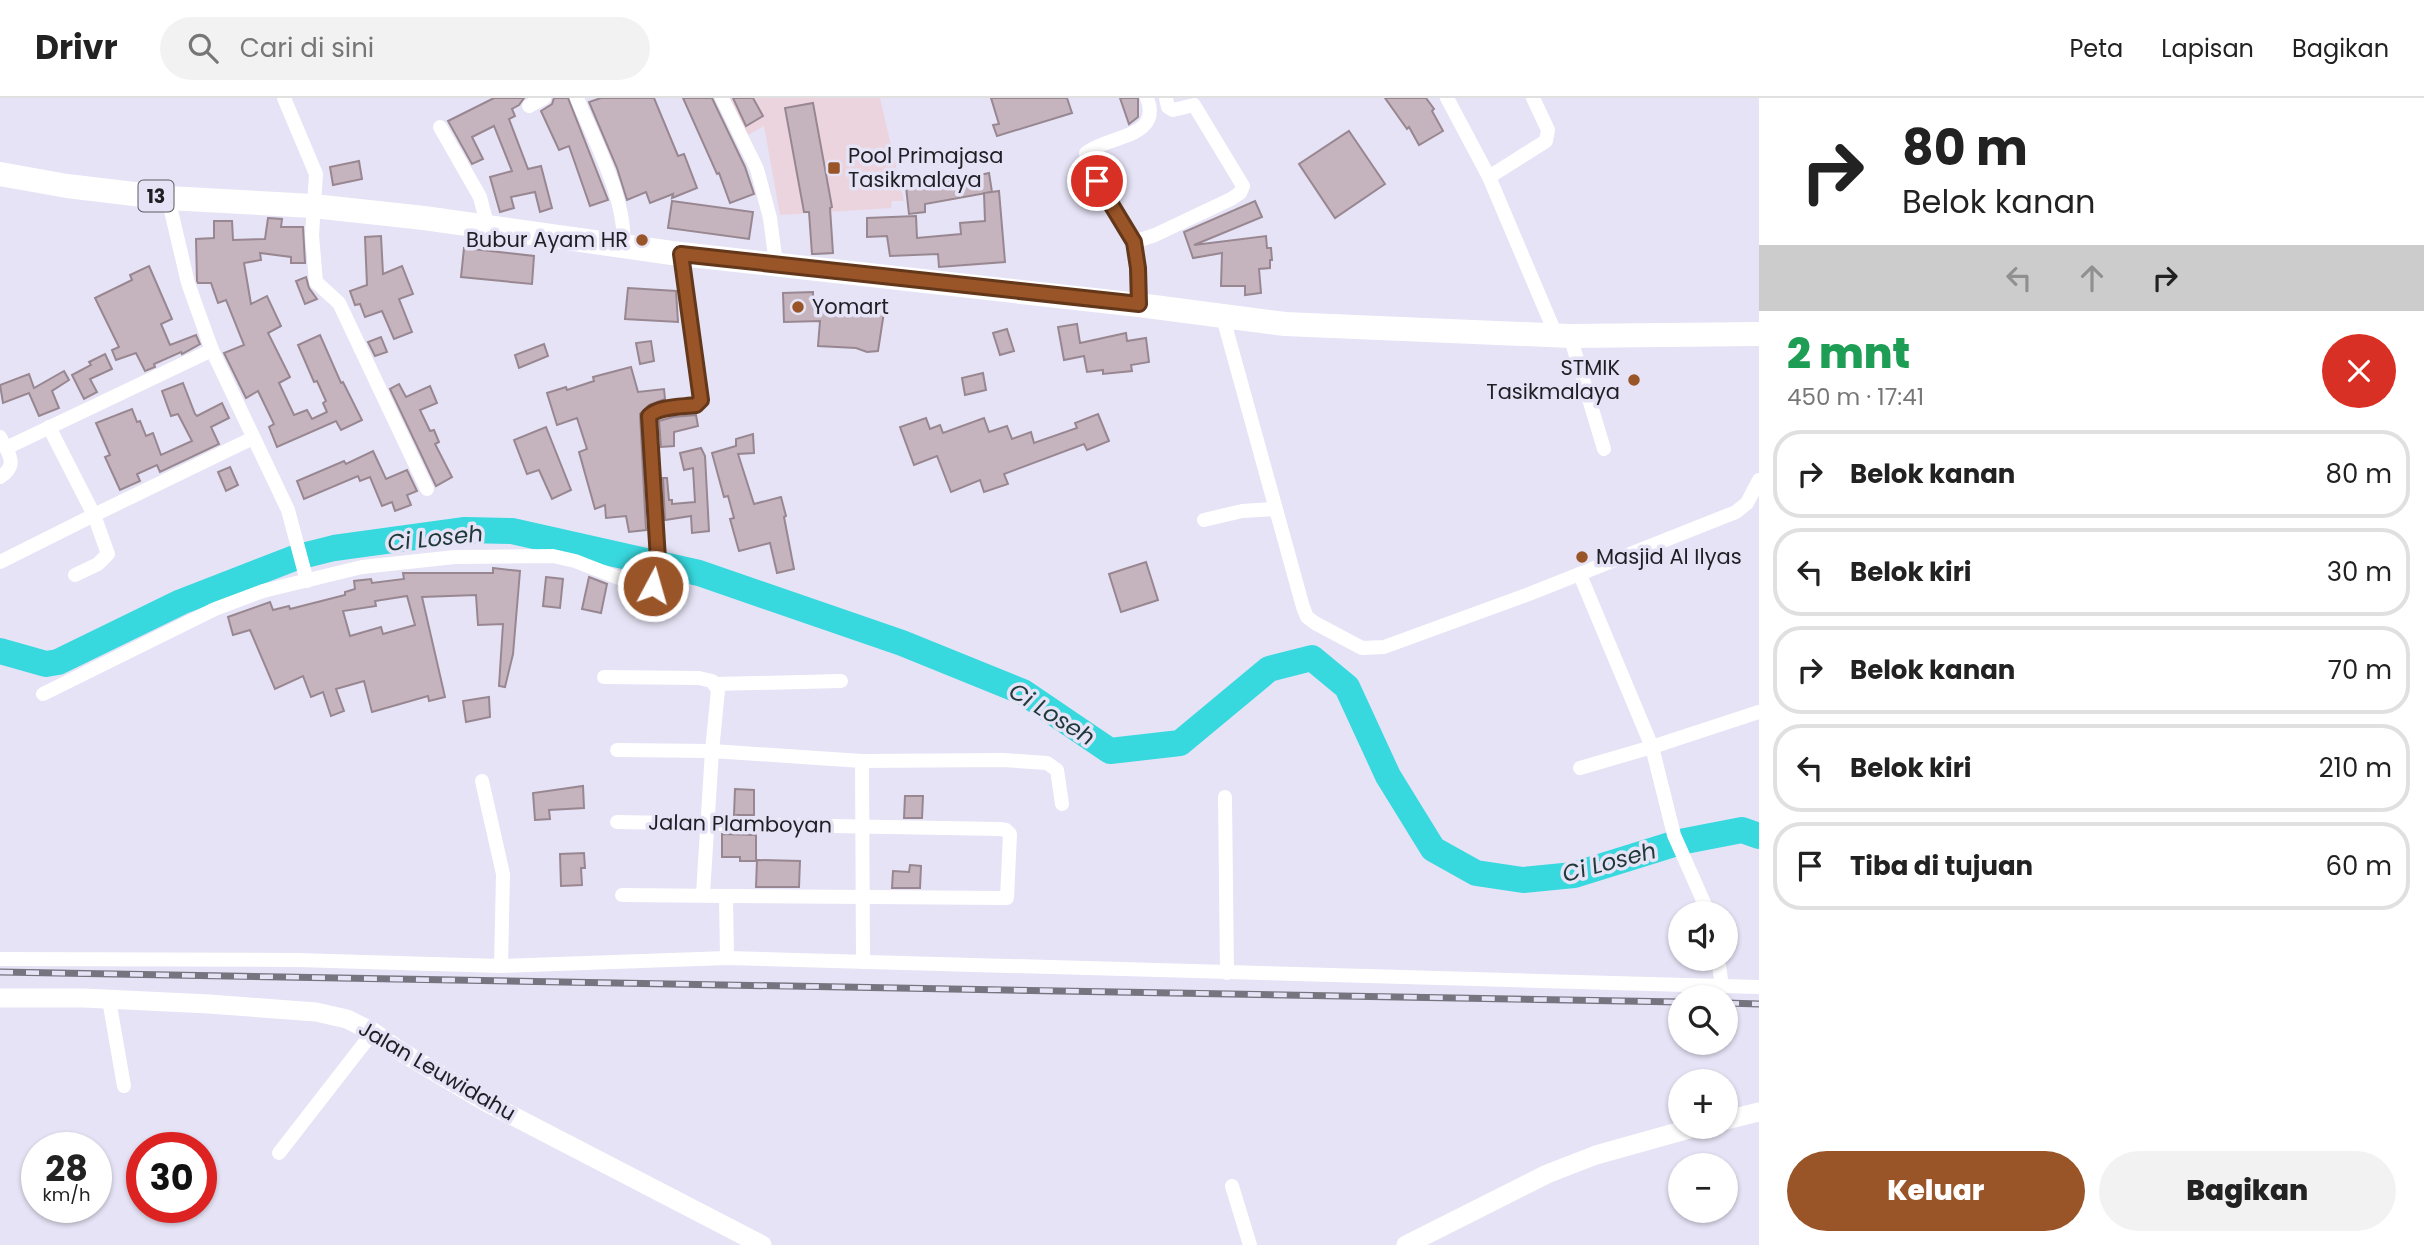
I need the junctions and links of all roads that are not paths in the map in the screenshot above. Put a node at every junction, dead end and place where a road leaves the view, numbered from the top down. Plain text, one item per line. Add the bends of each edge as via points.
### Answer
1 (284, 98) edge
2 (544, 98) edge
3 (577, 98) edge
4 (722, 98) edge
5 (1147, 98) edge
6 (1166, 98) edge
7 (1447, 98) edge
8 (1533, 98) edge
9 (529, 106) dead end
10 (440, 127) dead end
11 (0, 174) edge
12 (1489, 177) junction
13 (168, 198) junction
14 (313, 206) junction
15 (488, 228) junction
16 (1134, 242) junction
17 (623, 247) junction
18 (681, 254) junction
19 (776, 264) junction
20 (1139, 304) junction
21 (1222, 314) junction
22 (1759, 334) edge
23 (1563, 335) junction
24 (212, 350) junction
25 (49, 427) junction
26 (253, 438) junction
27 (3, 443) edge
28 (1604, 449) dead end
29 (0, 477) edge
30 (1759, 480) edge
31 (427, 489) dead end
32 (1274, 509) junction
33 (94, 515) junction
34 (1204, 520) dead end
35 (0, 562) edge
36 (75, 575) dead end
37 (1580, 575) junction
38 (307, 581) junction
39 (604, 677) dead end
40 (841, 681) dead end
41 (715, 684) junction
42 (43, 694) dead end
43 (1755, 714) edge
44 (1652, 747) junction
45 (617, 750) dead end
46 (712, 751) junction
47 (862, 761) junction
48 (1580, 768) dead end
49 (482, 781) dead end
50 (1225, 797) dead end
51 (1062, 804) dead end
52 (617, 822) dead end
53 (706, 825) junction
54 (863, 827) junction
55 (703, 894) junction
56 (621, 895) dead end
57 (726, 896) junction
58 (862, 897) junction
59 (1703, 901) edge
60 (727, 958) junction
61 (0, 959) edge
62 (863, 962) junction
63 (501, 966) junction
64 (1227, 973) junction
65 (1684, 985) edge
66 (1738, 986) edge
67 (1759, 987) edge
68 (0, 998) edge
69 (109, 1000) junction
70 (373, 1032) junction
71 (124, 1086) dead end
72 (1759, 1112) edge
73 (1738, 1117) edge
74 (1668, 1135) edge
75 (279, 1153) dead end
76 (1232, 1186) dead end
77 (762, 1245) edge
78 (1250, 1245) edge
79 (1405, 1245) edge

1 - 14 street via 315,169
2 - 9 street
3 - 17 street via 621,208
4 - 19 street via 757,169
5 - 16 street via 1151,114 1142,128 1086,153 1097,181
6 - 16 street via 1170,109 1194,105 1243,186 1231,199
7 - 12 street
8 - 12 street via 1548,130 1546,141
10 - 15 street via 480,197
11 - 13 highway, 13
12 - 23 street
13 - 14 highway, 13
13 - 24 street via 188,284
14 - 15 highway, 13
14 - 31 street via 316,282 339,303
15 - 17 highway, 13
16 - 20 street
17 - 18 highway, 13
18 - 19 highway, 13
18 - 38 street via 701,400 649,416 659,575 653,586 553,556 455,557 362,567
19 - 20 highway, 13
20 - 21 highway, 13
21 - 23 highway, 13 via 1285,324
21 - 32 street
22 - 23 highway, 13
23 - 28 street
24 - 25 street
24 - 26 street
25 - 27 street
25 - 33 street
26 - 33 street
26 - 38 street via 288,510
27 - 29 street via 12,464
30 - 37 street via 1747,503 1736,512
32 - 34 street
32 - 37 street via 1307,617 1362,648 1384,647
33 - 35 street
33 - 36 street via 108,554
37 - 44 street
38 - 42 street via 215,609
39 - 41 street via 699,678
40 - 41 street
41 - 46 street
43 - 44 street
44 - 48 street
44 - 59 street via 1674,835
45 - 46 street
46 - 47 street
46 - 53 street
47 - 51 street via 1047,763 1057,771
47 - 54 street
49 - 63 street via 503,874
50 - 64 street
52 - 53 street, Jalan Plamboyan
53 - 54 street, Jalan Plamboyan
53 - 55 street
54 - 58 street
54 - 58 street, Jalan Plamboyan via 1000,829 1010,834 1007,898
55 - 56 street
55 - 57 street
57 - 58 street
57 - 60 street
58 - 62 street
60 - 62 street
60 - 63 street
61 - 63 street
62 - 64 street
64 - 65 street
66 - 67 street
68 - 69 street, Jalan Leuwidahu
69 - 70 street, Jalan Leuwidahu via 316,1012 347,1019
69 - 71 street
70 - 75 street
70 - 77 street, Jalan Leuwidahu via 486,1102
72 - 73 street
74 - 79 street via 1547,1174
76 - 78 street

